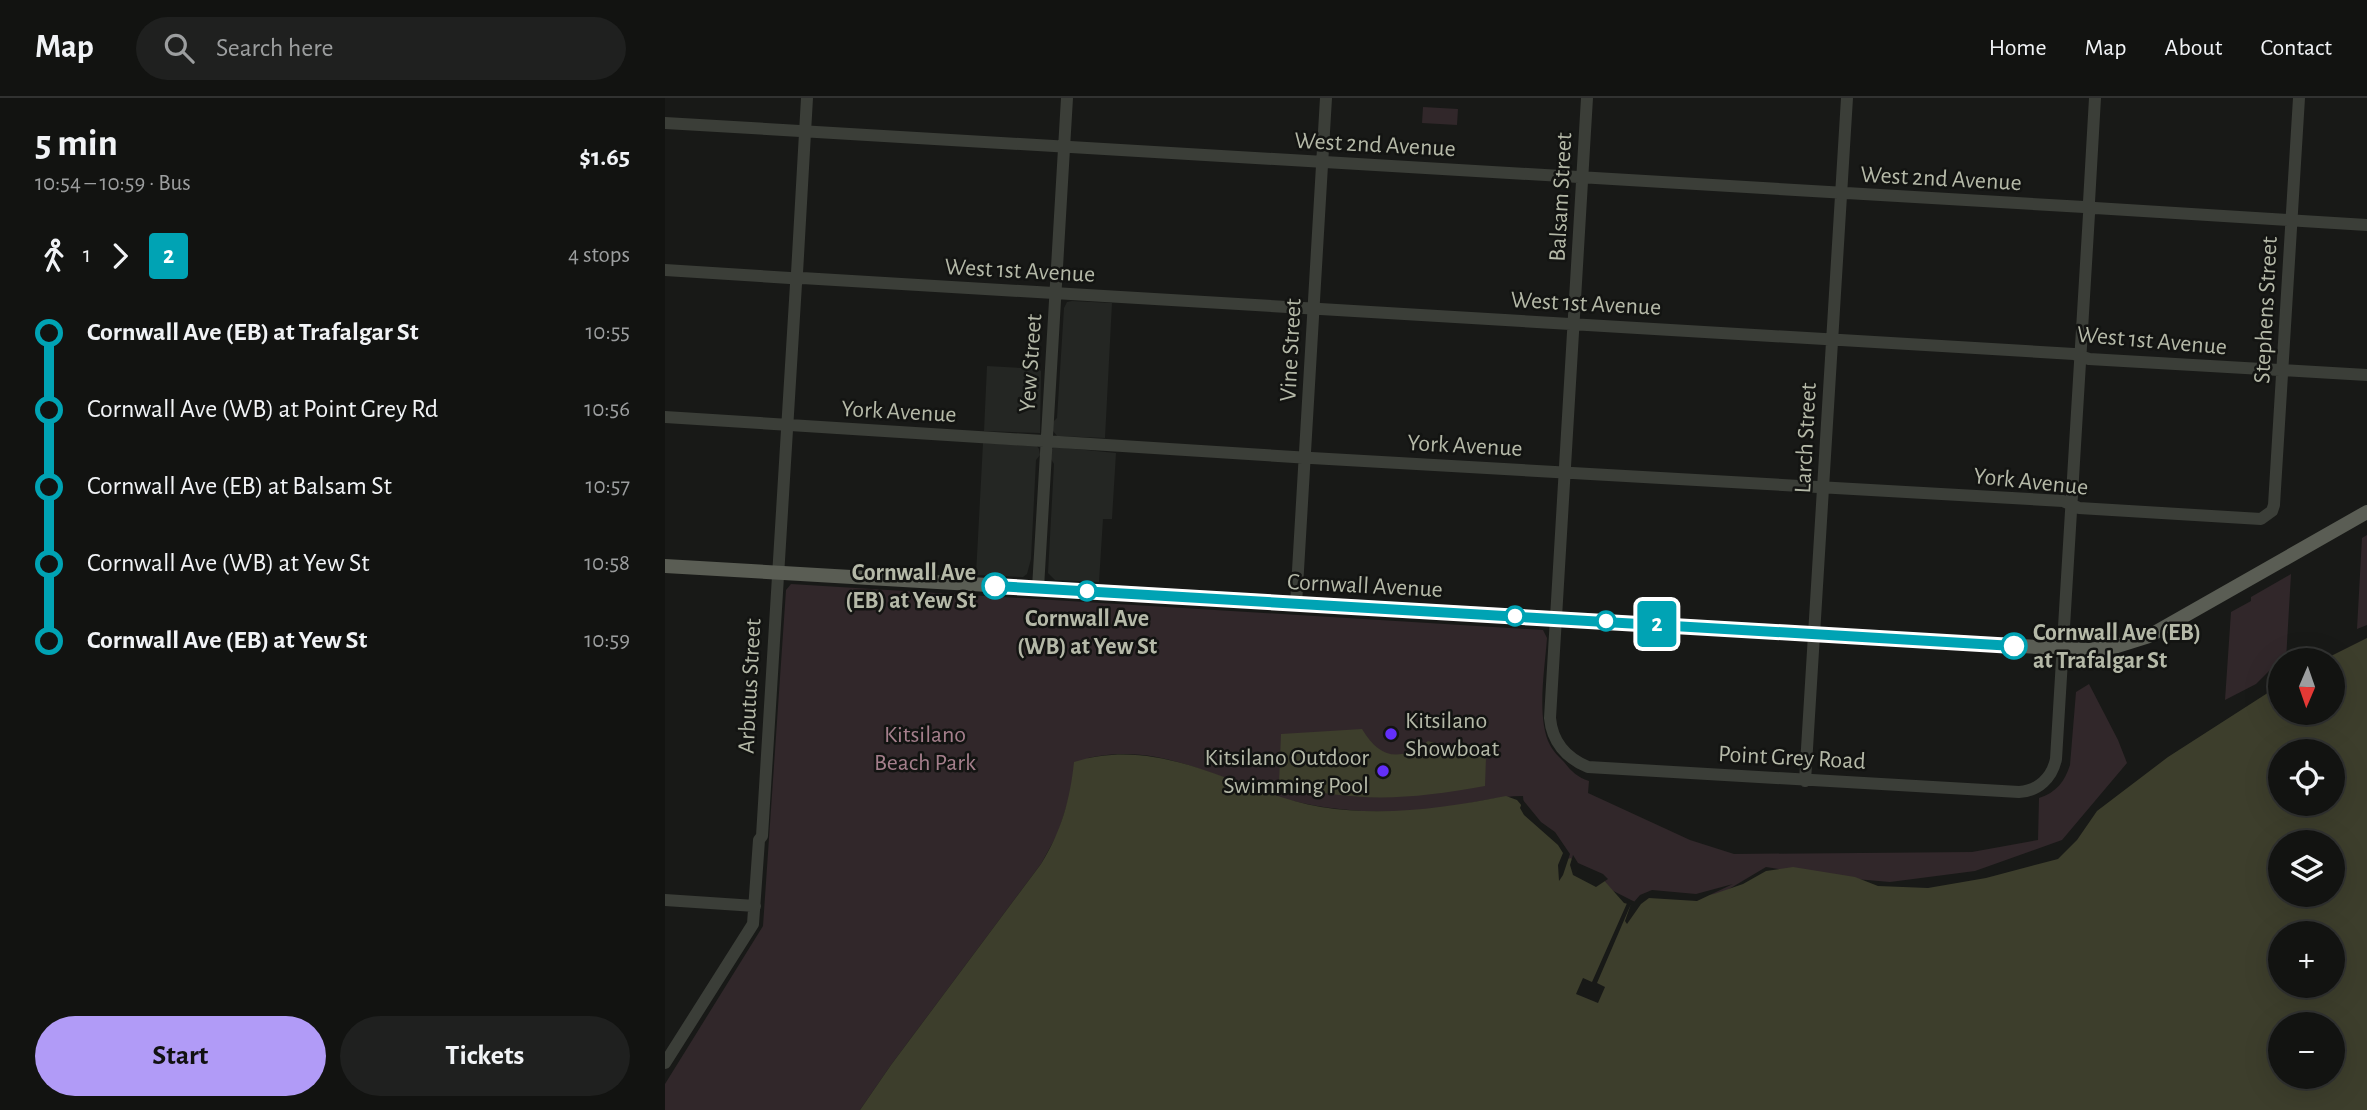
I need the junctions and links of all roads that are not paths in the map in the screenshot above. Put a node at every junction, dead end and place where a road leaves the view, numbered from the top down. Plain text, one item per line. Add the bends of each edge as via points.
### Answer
1 (807, 98) edge
2 (1067, 98) edge
3 (1326, 98) edge
4 (1587, 98) edge
5 (1847, 98) edge
6 (2095, 98) edge
7 (2299, 98) edge
8 (665, 123) edge
9 (805, 131) junction
10 (1064, 147) junction
11 (1322, 163) junction
12 (1582, 176) junction
13 (1841, 194) junction
14 (2089, 208) junction
15 (2291, 220) junction
16 (2367, 225) edge
17 (665, 270) edge
18 (796, 278) junction
19 (1055, 293) junction
20 (1314, 307) junction
21 (1573, 323) junction
22 (1832, 339) junction
23 (2081, 357) junction
24 (2282, 370) junction
25 (2367, 375) edge
26 (665, 417) edge
27 (787, 425) junction
28 (1046, 441) junction
29 (1305, 457) junction
30 (1564, 471) junction
31 (1823, 487) junction
32 (2071, 505) junction
33 (2367, 512) edge
34 (2261, 519) joint
35 (665, 566) edge
36 (777, 572) junction
37 (1038, 588) junction
38 (1296, 604) junction
39 (1556, 618) junction
40 (1813, 633) junction
41 (2063, 649) junction
42 (1567, 754) joint
43 (1805, 780) junction
44 (665, 900) edge
45 (755, 906) junction
46 (667, 1055) edge

1 - 9 street, Arbutus Street
2 - 10 street, Yew Street
3 - 11 street, Vine Street
4 - 12 street, Balsam Street
5 - 13 street, Larch Street
6 - 14 street
7 - 15 street, Stephens Street
8 - 9 street, West 2nd Avenue
9 - 10 street, West 2nd Avenue
9 - 18 street, Arbutus Street
10 - 11 street, West 2nd Avenue
10 - 19 street, Yew Street
11 - 12 street, West 2nd Avenue
11 - 20 street, Vine Street
12 - 13 street, West 2nd Avenue
12 - 21 street, Balsam Street
13 - 14 street, West 2nd Avenue
13 - 22 street, Larch Street
14 - 15 street, West 2nd Avenue
14 - 23 street
15 - 16 street, West 2nd Avenue
15 - 24 street, Stephens Street
17 - 18 street, West 1st Avenue
18 - 19 street, West 1st Avenue
18 - 27 street, Arbutus Street
19 - 20 street, West 1st Avenue
19 - 28 street, Yew Street
20 - 21 street, West 1st Avenue
20 - 29 street, Vine Street
21 - 22 street, West 1st Avenue
21 - 30 street, Balsam Street
22 - 23 street, West 1st Avenue
22 - 31 street, Larch Street
23 - 24 street, West 1st Avenue
23 - 32 street
24 - 25 street, West 1st Avenue
24 - 34 street, Stephens Street via 2274,505
26 - 27 street, York Avenue
27 - 28 street, York Avenue
27 - 36 street, Arbutus Street
28 - 29 street, York Avenue
28 - 37 street, Yew Street
29 - 30 street, York Avenue
29 - 38 street, Vine Street
30 - 31 street, York Avenue
30 - 39 street, Balsam Street
31 - 32 street, York Avenue
31 - 40 street, Larch Street
32 - 34 street, York Avenue
32 - 41 street
33 - 41 main road via 2149,636 2109,648
35 - 36 main road, Cornwall Avenue
36 - 37 main road, Cornwall Avenue
36 - 45 street, Arbutus Street
37 - 38 main road, Cornwall Avenue
38 - 39 main road, Cornwall Avenue
39 - 40 main road, Cornwall Avenue
39 - 42 street, Balsam Street via 1551,724
40 - 41 main road, Cornwall Avenue
40 - 43 street, Larch Street
41 - 43 street, Point Grey Road via 2056,759 2043,783 2030,791
42 - 43 street, Point Grey Road via 1580,764 1597,768
44 - 45 street
45 - 46 street, Arbutus Street via 753,924

